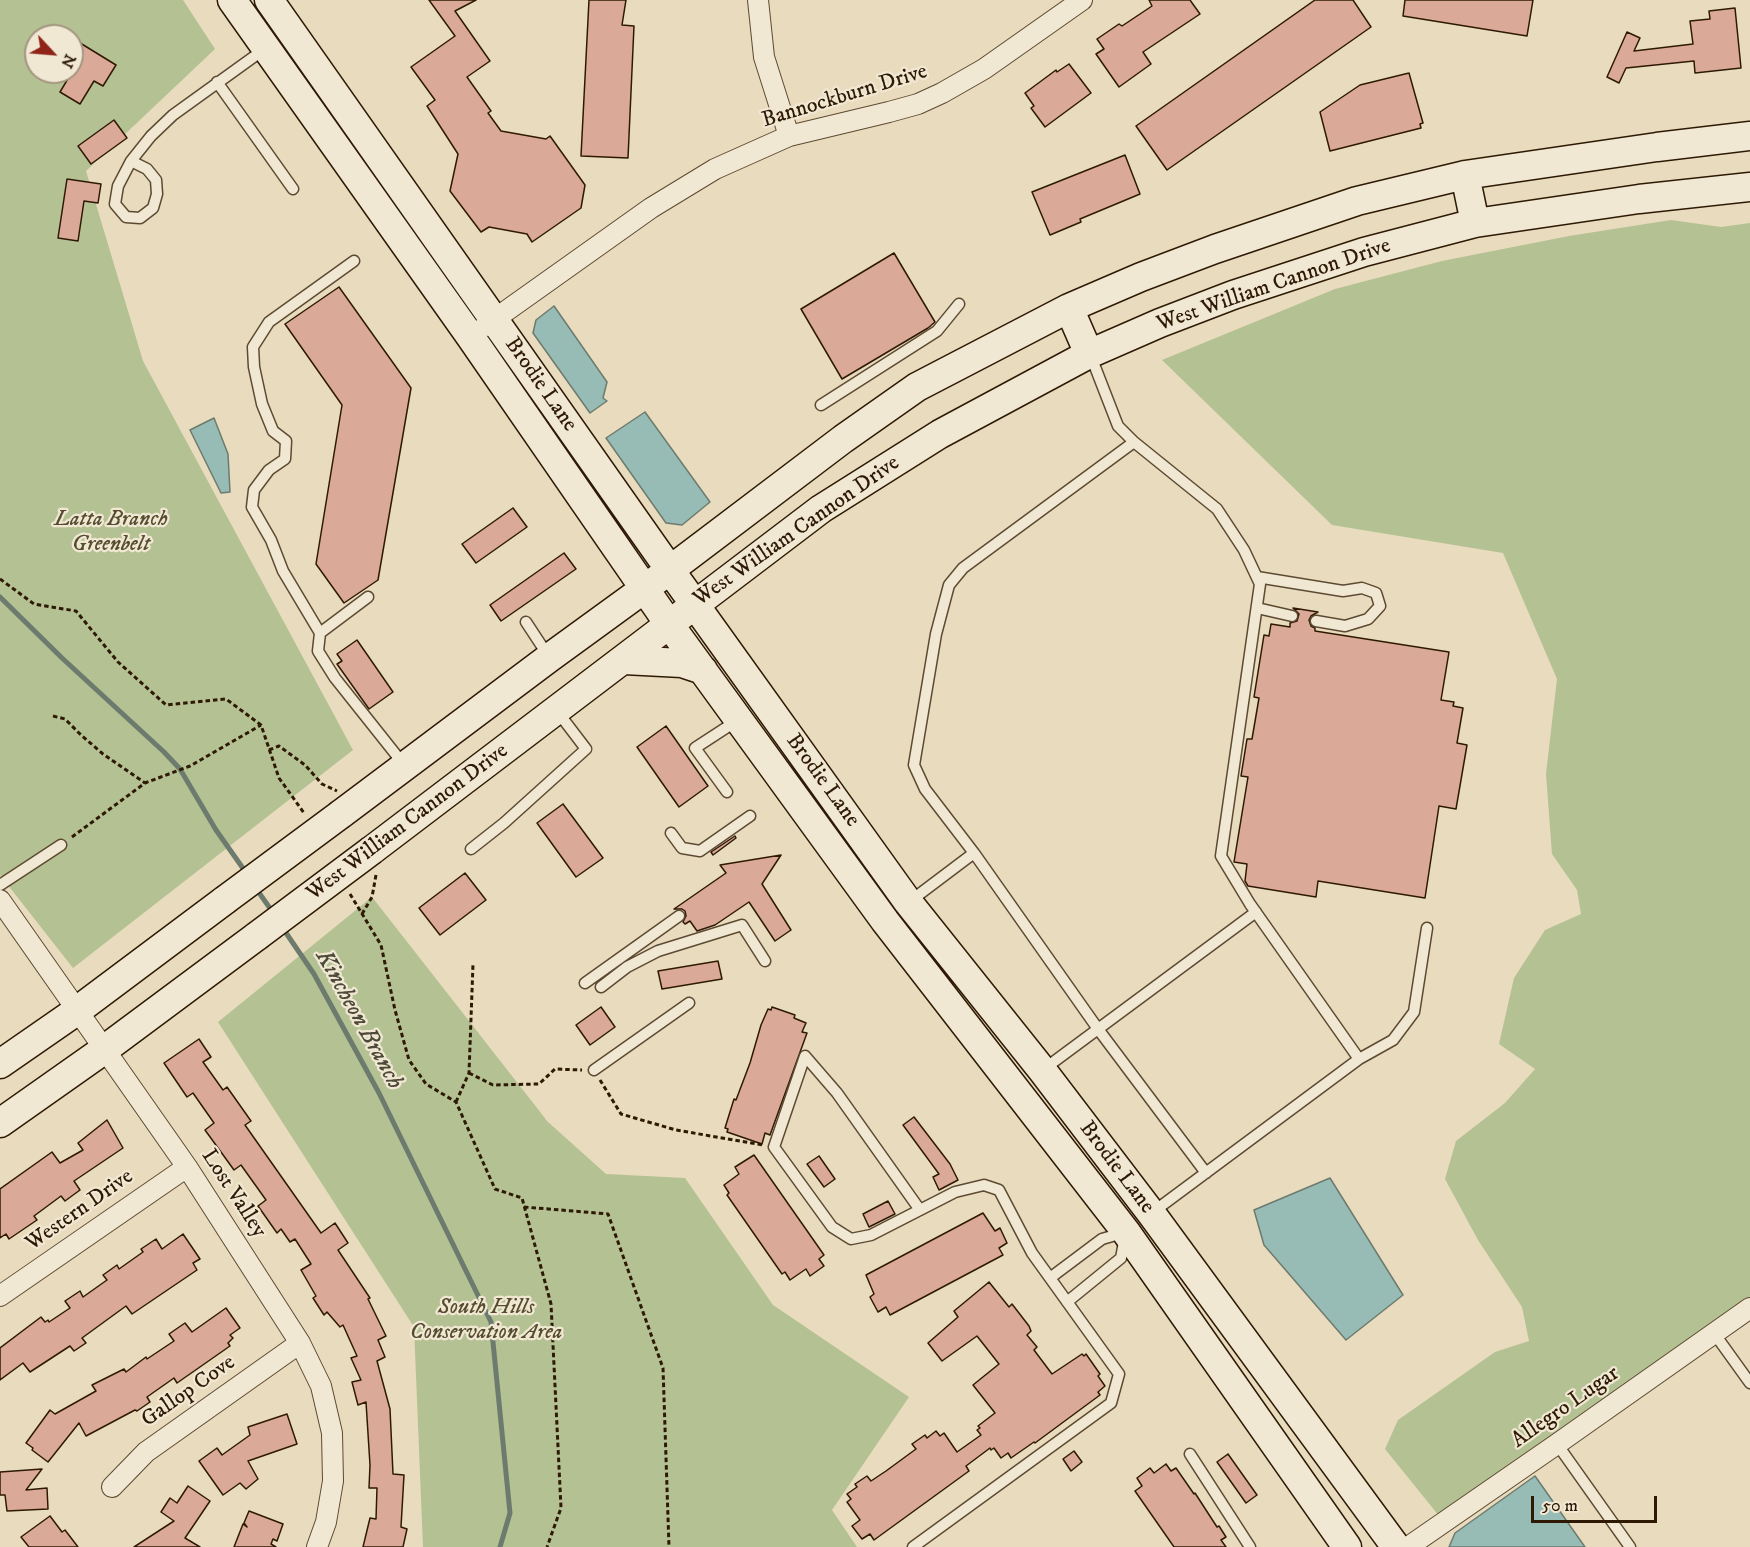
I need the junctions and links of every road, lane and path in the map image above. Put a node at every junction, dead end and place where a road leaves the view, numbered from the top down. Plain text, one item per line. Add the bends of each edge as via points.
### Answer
1 (232, 0) edge
2 (269, 0) edge
3 (758, 0) edge
4 (1082, 0) edge
5 (266, 48) junction
6 (217, 82) junction
7 (789, 136) junction
8 (1750, 136) edge
9 (131, 161) junction
10 (1465, 175) junction
11 (1750, 187) edge
12 (293, 189) dead end
13 (1475, 224) junction
14 (354, 261) dead end
15 (959, 304) dead end
16 (1069, 308) junction
17 (495, 319) junction
18 (470, 336) junction
19 (1089, 354) junction
20 (821, 405) dead end
21 (1134, 442) junction
22 (670, 570) junction
23 (1257, 577) junction
24 (0, 579) edge
25 (644, 589) junction
26 (368, 597) dead end
27 (695, 605) junction
28 (1257, 608) junction
29 (1292, 616) dead end
30 (1316, 621) dead end
31 (525, 622) dead end
32 (669, 624) junction
33 (321, 633) junction
34 (549, 658) junction
35 (624, 660) junction
36 (703, 670) junction
37 (556, 711) junction
38 (53, 716) dead end
39 (739, 720) junction
40 (261, 726) junction
41 (269, 750) junction
42 (405, 766) junction
43 (145, 783) junction
44 (727, 792) dead end
45 (435, 802) junction
46 (339, 803) junction
47 (305, 814) dead end
48 (750, 816) dead end
49 (671, 833) dead end
50 (61, 846) joint
51 (471, 849) dead end
52 (974, 853) junction
53 (375, 859) junction
54 (345, 884) dead end
55 (0, 885) edge
56 (0, 900) edge
57 (908, 902) junction
58 (1256, 912) junction
59 (362, 914) junction
60 (679, 916) dead end
61 (1427, 928) dead end
62 (765, 961) dead end
63 (472, 964) dead end
64 (585, 983) dead end
65 (601, 987) dead end
66 (689, 1002) dead end
67 (78, 1010) junction
68 (1098, 1029) junction
69 (105, 1050) junction
70 (1359, 1059) junction
71 (0, 1064) edge
72 (594, 1070) junction
73 (1042, 1070) junction
74 (469, 1073) junction
75 (456, 1102) junction
76 (0, 1123) edge
77 (774, 1147) junction
78 (187, 1167) junction
79 (1206, 1173) junction
80 (524, 1207) junction
81 (920, 1210) junction
82 (1151, 1213) junction
83 (1126, 1233) junction
84 (1050, 1278) junction
85 (0, 1296) edge
86 (1067, 1302) junction
87 (1750, 1308) edge
88 (1714, 1333) junction
89 (300, 1343) junction
90 (1750, 1383) edge
91 (1557, 1444) junction
92 (1190, 1454) dead end
93 (112, 1487) dead end
94 (317, 1547) edge
95 (547, 1547) edge
96 (669, 1547) edge
97 (913, 1547) edge
98 (1250, 1547) edge
99 (1347, 1547) edge
100 (1396, 1547) edge
101 (1408, 1547) edge
102 (1630, 1547) edge

1 - 5 main road, Brodie Lane
2 - 17 main road, Brodie Lane
3 - 7 street via 764,57
4 - 7 street, Bannockburn Drive via 984,69 942,93 918,104
5 - 6 lane
5 - 18 main road, Brodie Lane
6 - 9 lane via 172,115
6 - 12 lane
7 - 17 street, Bannockburn Drive via 684,187
8 - 10 main road, West William Cannon Drive
9 - 9 lane via 118,186 116,204 126,217 140,218 153,208 156,180 147,169
10 - 13 main road
10 - 16 main road, West William Cannon Drive via 1358,201 1215,249
11 - 13 main road, West William Cannon Drive
13 - 19 main road, West William Cannon Drive via 1364,252 1233,295
14 - 33 lane via 269,322 253,347 262,404 273,431 286,441 285,459 269,470 254,490 252,507 283,571
15 - 20 lane via 937,331
16 - 19 main road
16 - 22 main road, West William Cannon Drive via 917,387
17 - 18 street, Bannockburn Drive
17 - 22 main road, Brodie Lane
18 - 25 main road, Brodie Lane
19 - 21 lane via 1119,426
19 - 27 main road, West William Cannon Drive via 940,434 821,509
21 - 23 lane via 1217,509
21 - 52 lane via 963,568 949,585 936,634 914,765 925,789
22 - 25 main road, West William Cannon Drive
22 - 27 main road, Brodie Lane
23 - 28 lane
23 - 30 lane via 1343,591 1362,588 1376,593 1380,606 1368,619 1345,626
24 - 40 path via 34,604 76,611 118,662 166,705 226,699
25 - 32 main road, Brodie Lane
25 - 34 main road, West William Cannon Drive
26 - 33 lane
27 - 32 main road, West William Cannon Drive
27 - 57 main road, Brodie Lane
28 - 29 lane
28 - 58 lane via 1221,856
31 - 34 lane
32 - 35 main road, West William Cannon Drive
32 - 36 main road, Brodie Lane
33 - 42 lane via 318,651 335,678
34 - 42 main road, West William Cannon Drive
35 - 36 main road via 682,663
35 - 37 main road, West William Cannon Drive
36 - 39 main road, Brodie Lane
37 - 45 main road, West William Cannon Drive
37 - 51 lane via 586,749
38 - 43 path via 65,719 103,754
39 - 44 lane via 695,748
39 - 83 main road, Brodie Lane via 885,921
40 - 41 path
40 - 43 path via 190,766
41 - 46 path via 279,746 305,765
41 - 47 path via 279,778
42 - 45 main road
42 - 46 main road, West William Cannon Drive
43 - 50 path
45 - 53 main road, West William Cannon Drive
46 - 67 main road, West William Cannon Drive, bridge via 225,900
48 - 49 lane via 700,850 682,848
50 - 55 lane
52 - 57 lane
52 - 68 lane
53 - 59 path via 372,897
53 - 69 main road, West William Cannon Drive, bridge via 257,936
54 - 59 path
56 - 67 street, Lost Valley
57 - 73 main road, Brodie Lane
58 - 68 lane
58 - 70 lane
59 - 75 path via 381,945 409,1060 426,1084
60 - 64 lane
61 - 70 lane via 1414,1012 1393,1040
62 - 65 lane via 742,925 658,951 627,967
63 - 74 path
66 - 72 lane
67 - 69 street, Lost Valley
67 - 71 main road, West William Cannon Drive
68 - 73 lane
68 - 79 lane
69 - 76 main road, West William Cannon Drive
69 - 78 street, Lost Valley
70 - 79 lane
72 - 74 path via 555,1069 539,1084 493,1084
72 - 77 path via 621,1114 676,1130
73 - 82 main road, Brodie Lane
74 - 75 path
75 - 80 path via 495,1189 522,1198
77 - 81 lane via 832,1227 851,1239 871,1235
77 - 81 lane via 805,1056 837,1093
78 - 85 street, Western Drive
78 - 89 street, Lost Valley
79 - 82 lane
80 - 95 path via 551,1304 561,1508
80 - 96 path via 608,1214 663,1368
81 - 84 lane via 955,1192 984,1185 999,1190 1032,1253
82 - 83 main road
82 - 100 main road, Brodie Lane
83 - 84 lane via 1102,1239
83 - 86 lane via 1121,1258
83 - 99 main road, Brodie Lane
84 - 86 lane
86 - 97 lane via 1119,1374 1111,1403
87 - 88 street, Allegro Lugar
88 - 90 lane
88 - 91 street, Allegro Lugar
89 - 93 street, Gallop Cove via 146,1452
89 - 94 street, Lost Valley via 321,1386 332,1433 333,1481
91 - 101 street, Allegro Lugar
91 - 102 lane
92 - 98 lane

